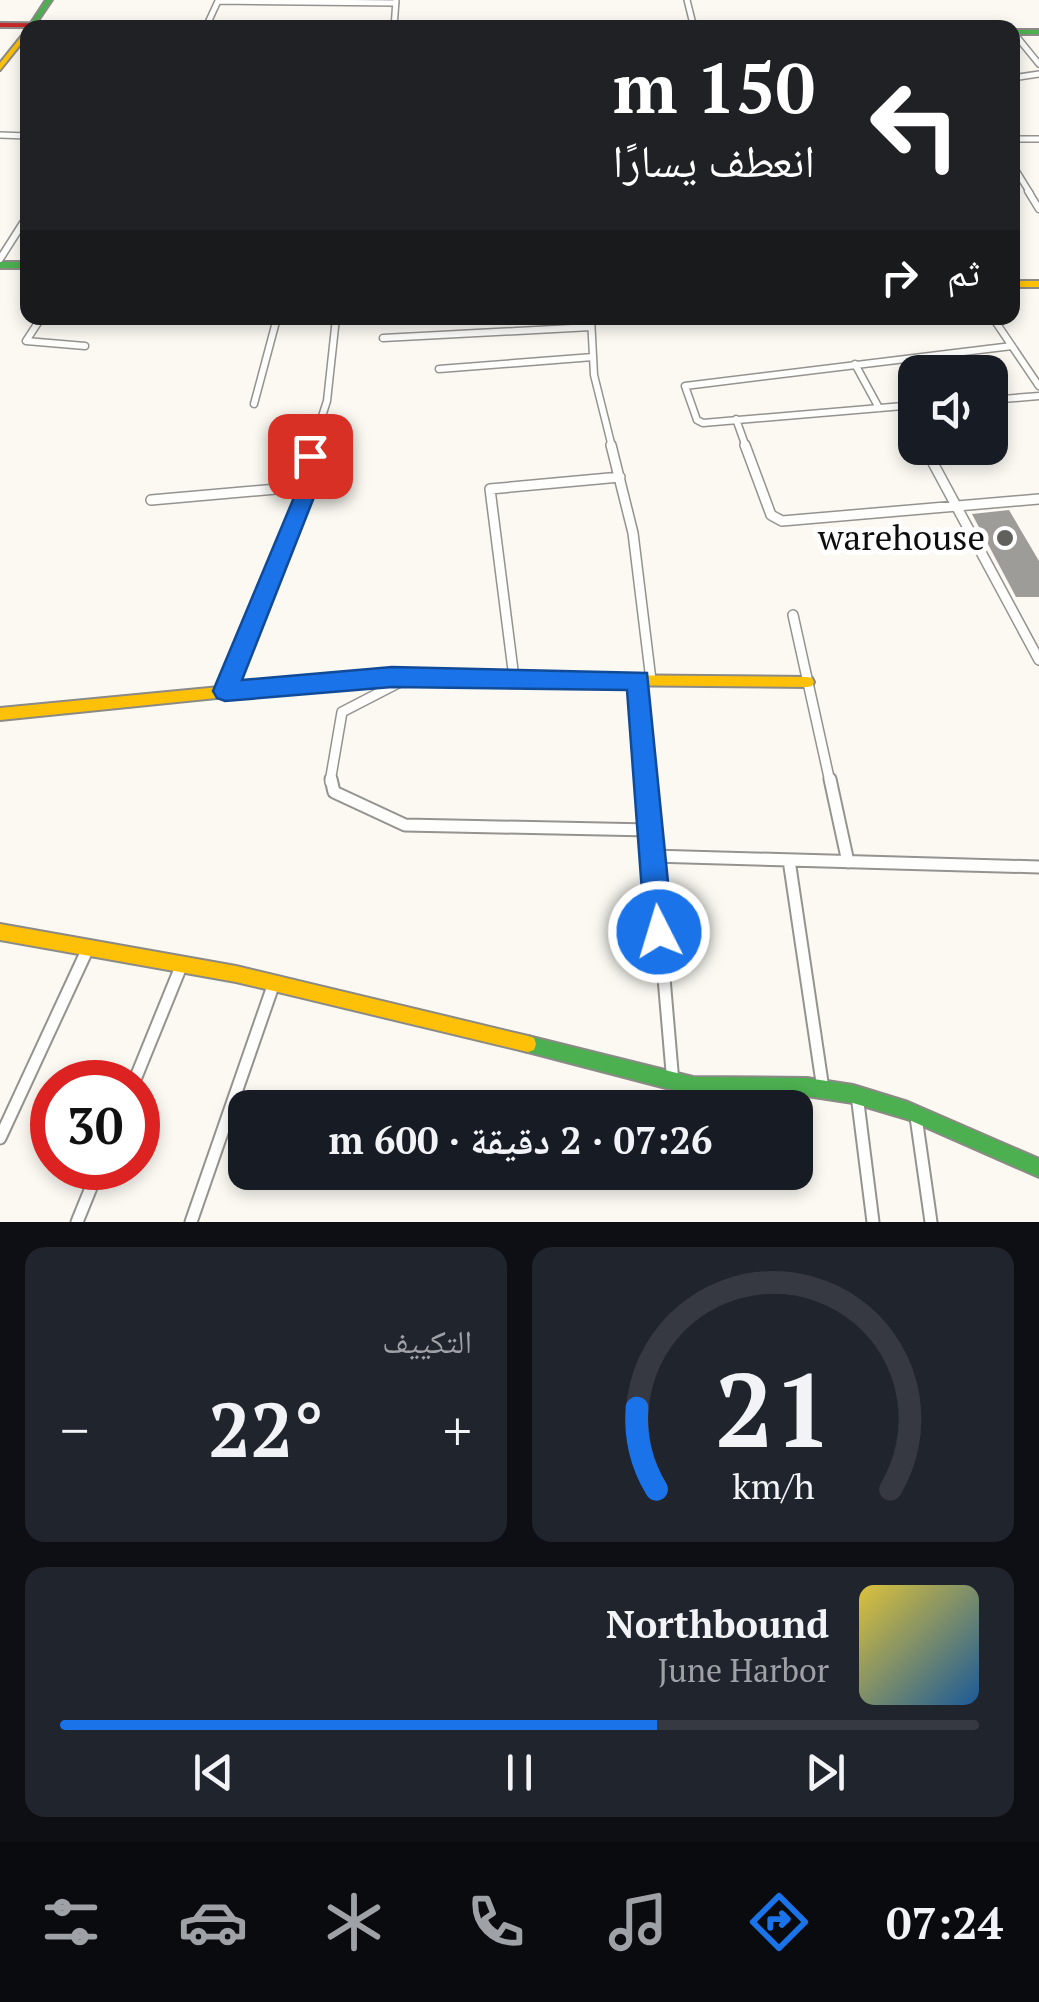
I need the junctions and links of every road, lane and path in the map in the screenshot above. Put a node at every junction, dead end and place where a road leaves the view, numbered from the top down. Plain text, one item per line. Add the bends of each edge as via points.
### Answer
1 (396, 2) edge
2 (209, 20) edge
3 (20, 40) edge
4 (1020, 41) edge
5 (1039, 64) edge
6 (0, 68) edge
7 (1020, 177) edge
8 (1039, 209) edge
9 (20, 228) edge
10 (0, 262) edge
11 (36, 325) edge
12 (275, 325) edge
13 (335, 325) edge
14 (552, 325) edge
15 (591, 325) edge
16 (998, 325) edge
17 (383, 338) dead end
18 (85, 346) dead end
19 (1012, 346) junction
20 (593, 357) junction
21 (855, 364) junction
22 (1025, 365) junction
23 (1039, 365) edge
24 (439, 369) dead end
25 (1039, 386) edge
26 (1039, 396) edge
27 (1008, 399) edge
28 (254, 404) dead end
29 (898, 407) edge
30 (880, 408) junction
31 (736, 419) junction
32 (934, 465) edge
33 (620, 476) junction
34 (299, 488) junction
35 (1039, 499) edge
36 (151, 500) dead end
37 (957, 507) junction
38 (793, 615) dead end
39 (1039, 660) edge
40 (411, 677) junction
41 (514, 678) junction
42 (645, 680) junction
43 (807, 682) junction
44 (225, 691) junction
45 (0, 714) edge
46 (650, 830) junction
47 (652, 856) junction
48 (789, 860) junction
49 (848, 862) junction
50 (1039, 866) edge
51 (0, 932) edge
52 (88, 946) junction
53 (182, 964) junction
54 (274, 983) junction
55 (143, 1060) edge
56 (673, 1083) junction
57 (823, 1089) junction
58 (856, 1096) junction
59 (916, 1117) junction
60 (0, 1138) edge
61 (1039, 1168) edge
62 (90, 1190) edge
63 (77, 1222) edge
64 (191, 1222) edge
65 (873, 1222) edge
66 (931, 1222) edge

1 - 2 street via 218,1
3 - 6 street
4 - 5 street
7 - 8 street
9 - 10 street
11 - 18 street via 26,341
12 - 28 street
13 - 34 street via 327,401
14 - 17 street
15 - 20 street
16 - 19 street
19 - 21 street
19 - 22 street
20 - 24 street
20 - 33 street
21 - 30 street
21 - 31 street via 685,385 698,422
22 - 23 street
22 - 25 street
26 - 27 street
29 - 30 street
30 - 31 street
31 - 37 street via 774,518
32 - 37 street
33 - 41 street via 490,489
33 - 42 street via 633,533
34 - 36 street
34 - 44 street via 306,492
35 - 37 street
37 - 39 street
38 - 43 street
40 - 41 street
40 - 44 street
40 - 46 street via 342,712 334,792 404,825
41 - 42 street
42 - 43 street
42 - 46 street
43 - 49 street
44 - 45 street
46 - 47 street
47 - 48 street
47 - 56 street
48 - 49 street
48 - 57 street
49 - 50 street
51 - 52 street
52 - 53 street
52 - 60 street
53 - 54 street
53 - 55 street
54 - 56 street
54 - 64 street
56 - 57 street
57 - 58 street
58 - 59 street
58 - 65 street
59 - 61 street
59 - 66 street
62 - 63 street

